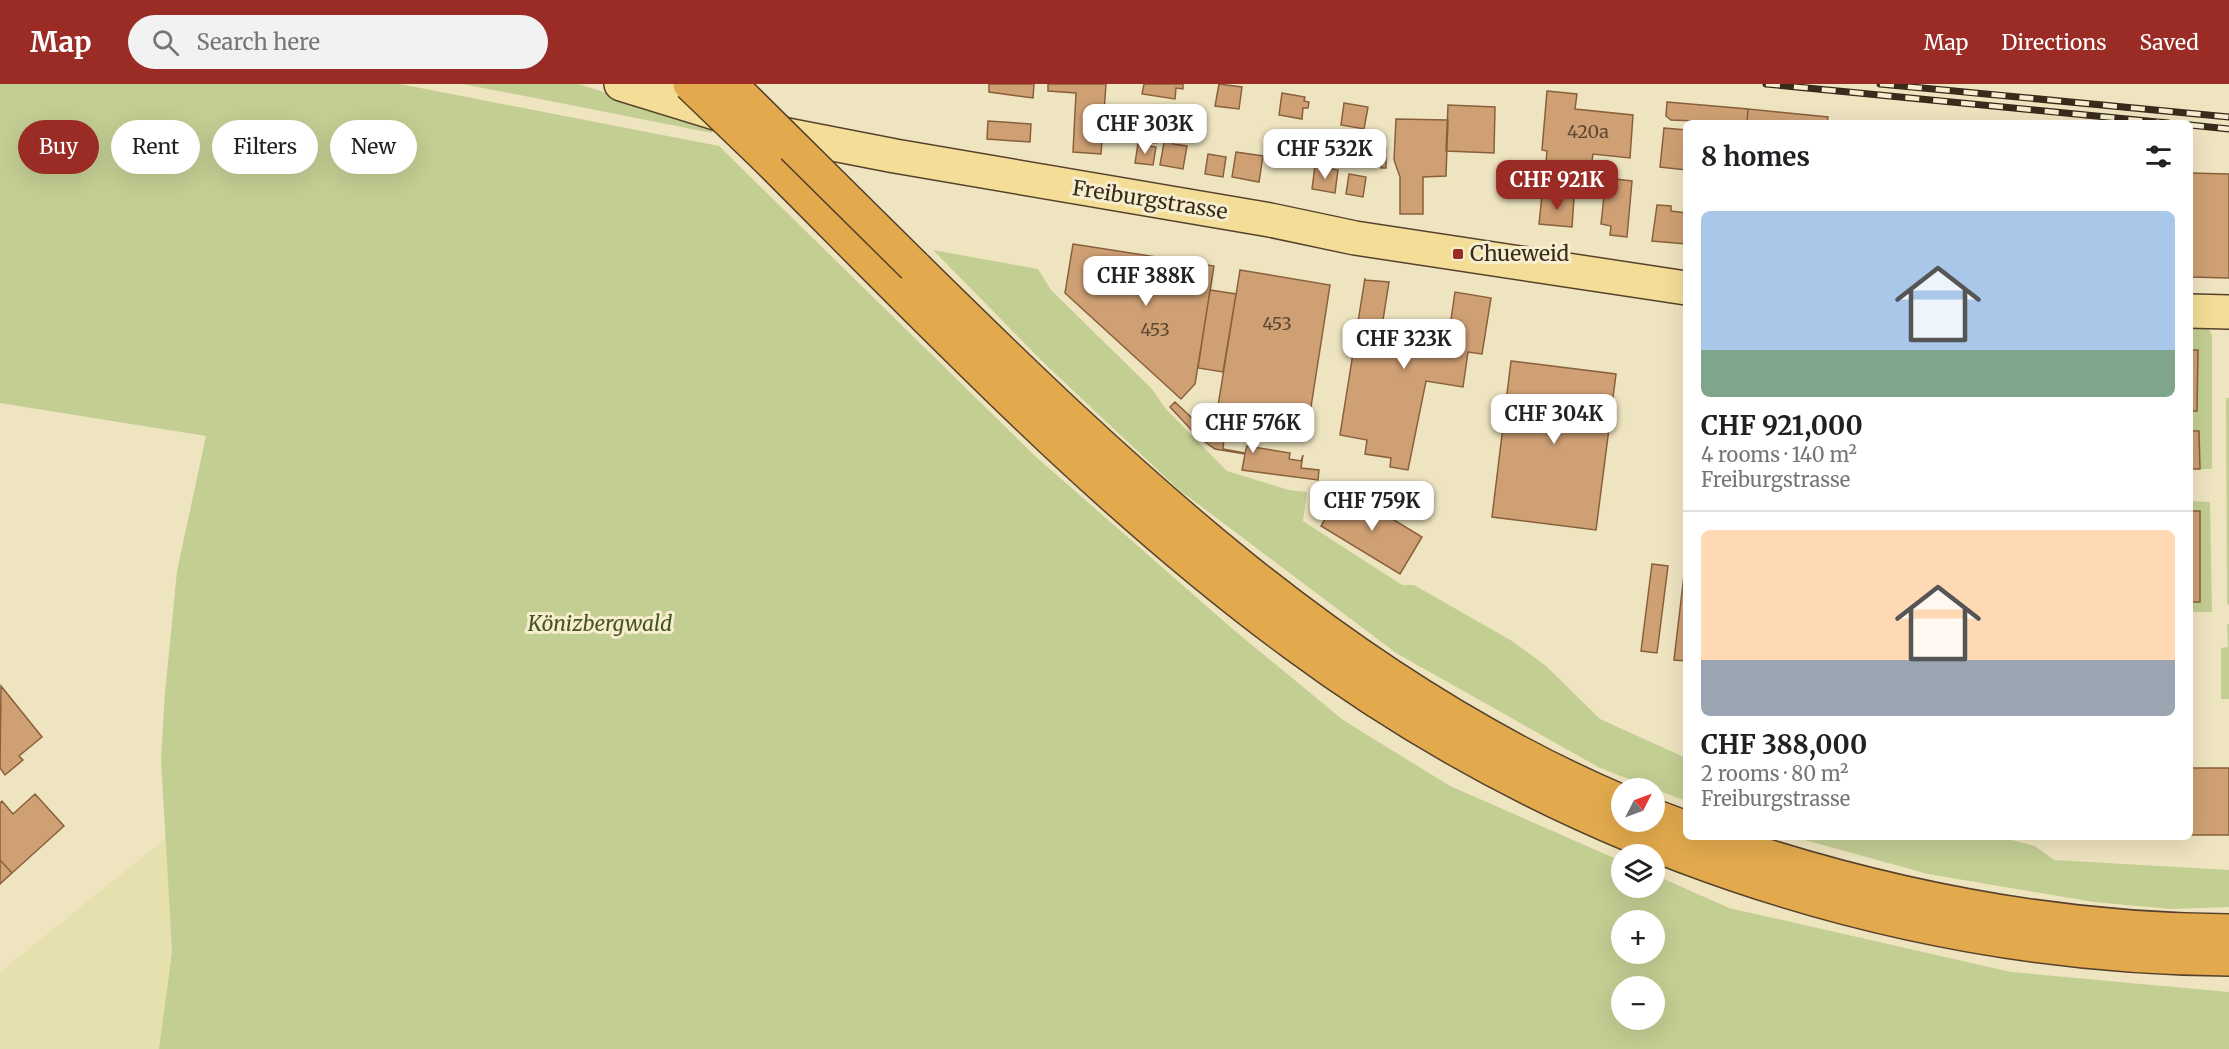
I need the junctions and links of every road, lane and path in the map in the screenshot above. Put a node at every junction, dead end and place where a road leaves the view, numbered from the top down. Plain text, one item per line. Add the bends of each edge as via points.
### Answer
1 (621, 84) edge
2 (690, 84) edge
3 (730, 84) edge
4 (1683, 288) edge
5 (2193, 311) edge
6 (2229, 312) edge
7 (1611, 797) edge
8 (1665, 820) edge
9 (1683, 827) edge
10 (1718, 840) edge
11 (2229, 931) edge
12 (2229, 959) edge

1 - 4 main road, Freiburgstrasse via 787,135 895,156 1355,238
2 - 12 highway, bridge via 1043,430 1205,575 1375,700 1509,778 1601,823 1687,858 1847,908 1947,931 2050,947
3 - 7 highway, bridge via 1106,452 1191,528 1350,650 1434,705 1522,755
5 - 6 main road
8 - 9 highway
10 - 11 highway via 1806,869 1954,904 2055,920 2149,929

